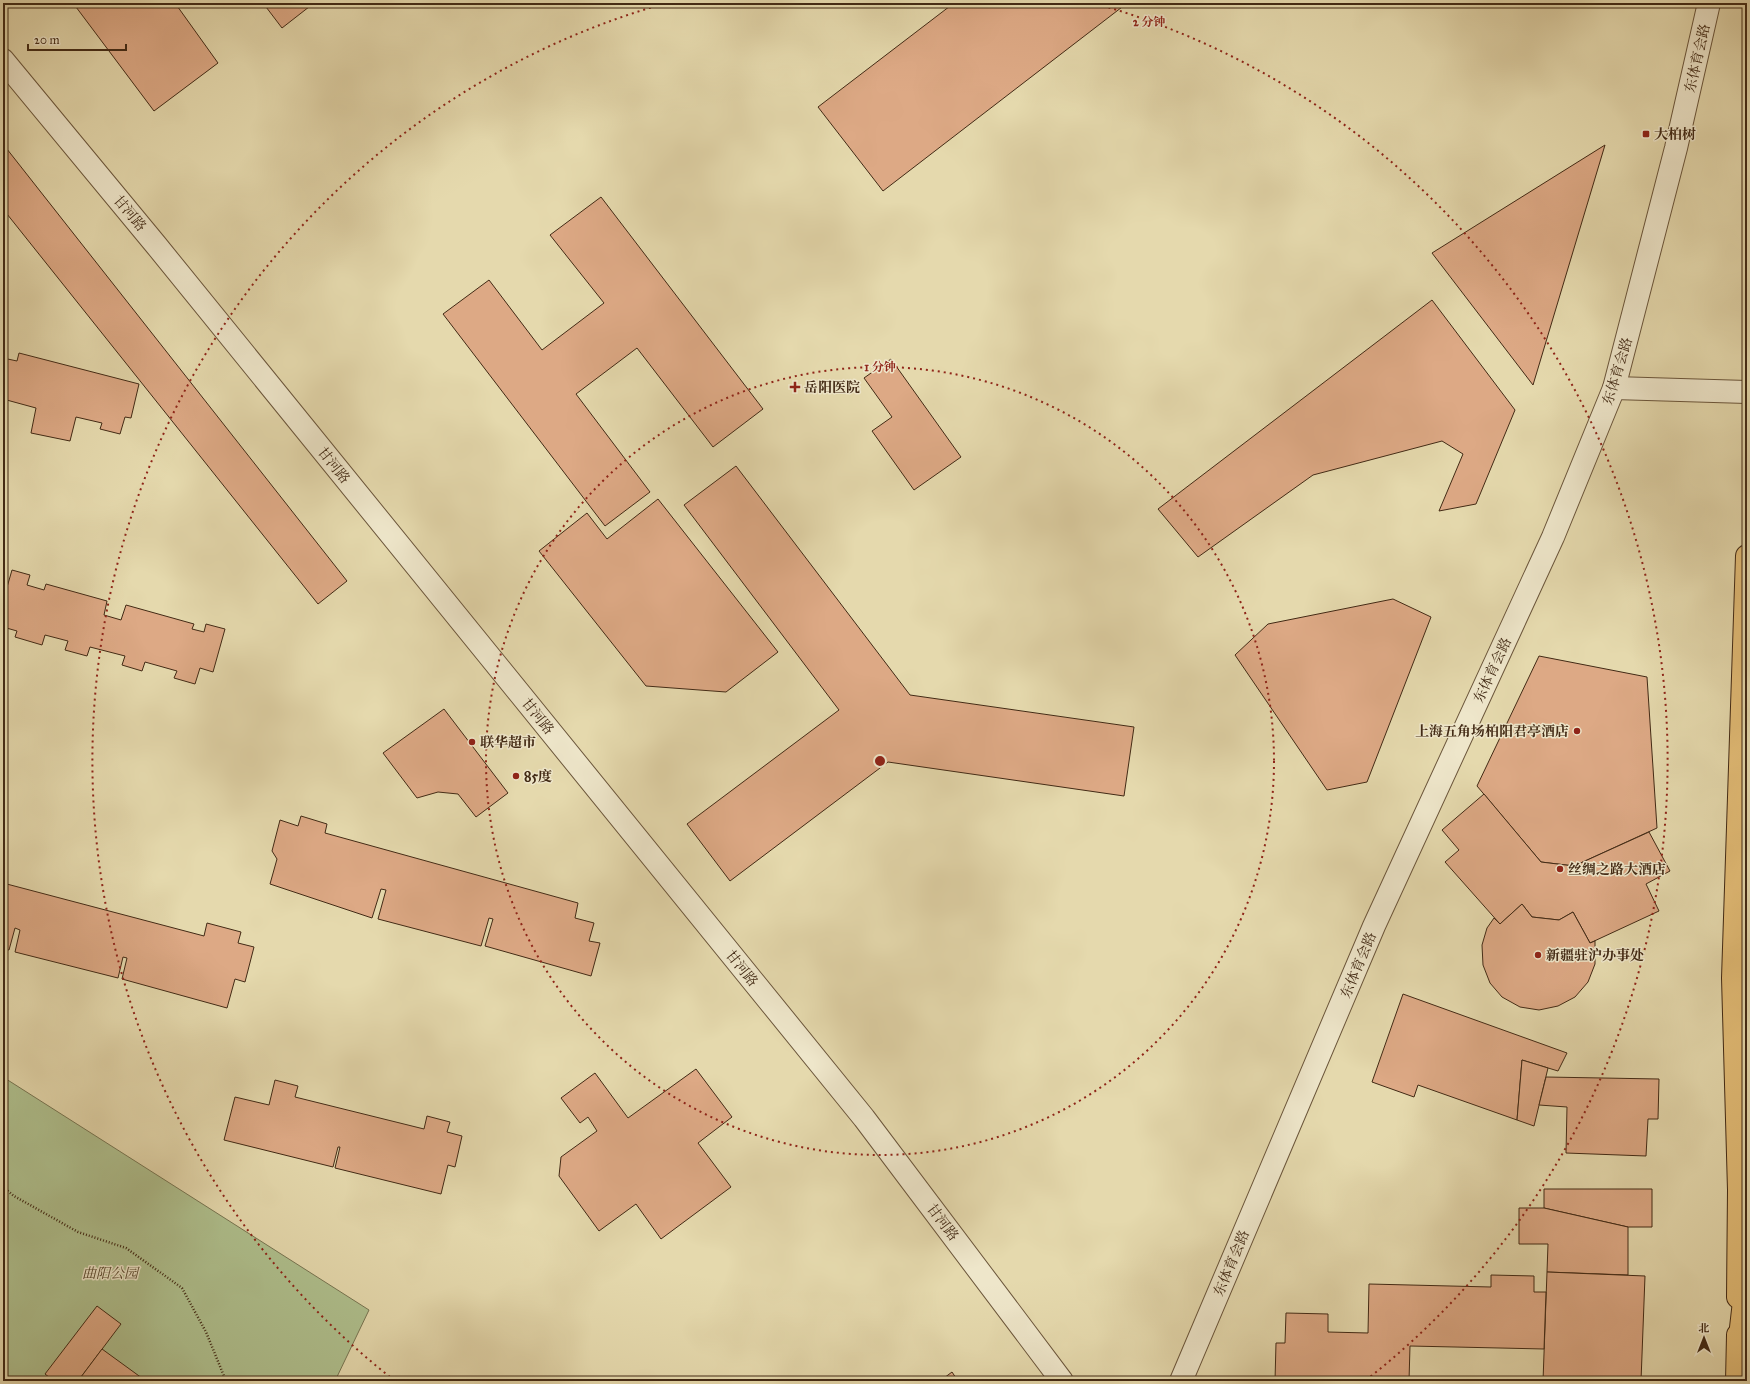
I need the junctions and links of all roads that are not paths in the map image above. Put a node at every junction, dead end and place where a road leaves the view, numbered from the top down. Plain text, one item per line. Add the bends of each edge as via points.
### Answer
1 (1709, 3) edge
2 (3, 60) edge
3 (1614, 388) junction
4 (1747, 392) edge
5 (1747, 556) edge
6 (1747, 1275) edge
7 (1738, 1354) junction
8 (1062, 1381) edge
9 (1181, 1381) edge
10 (1738, 1381) edge

1 - 3 street, 东体育会路 via 1676,148
2 - 8 street, 甘河路 via 864,1118
3 - 4 street
3 - 9 street, 东体育会路 via 1553,537 1374,926
5 - 7 main road via 1733,978 1739,1190
6 - 7 main road
7 - 10 main road

